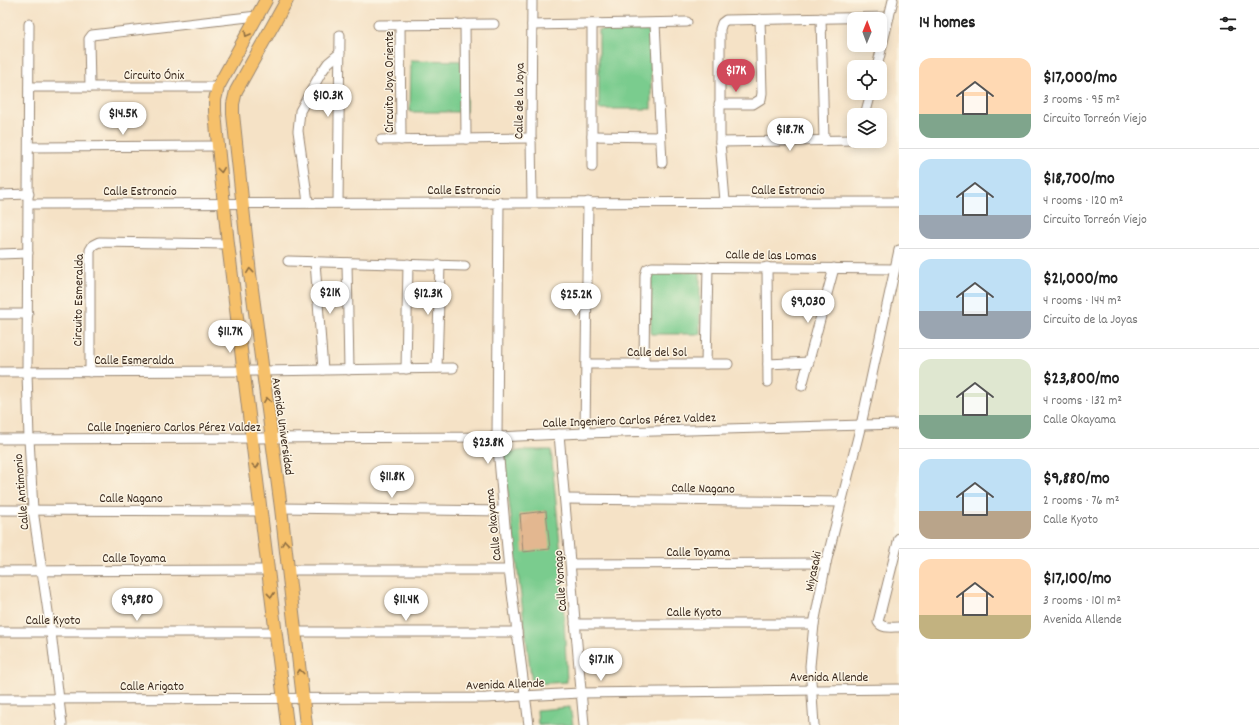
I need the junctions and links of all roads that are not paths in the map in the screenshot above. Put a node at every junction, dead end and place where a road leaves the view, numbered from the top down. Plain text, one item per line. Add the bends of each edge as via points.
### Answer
1 (266, 0) edge
2 (287, 0) edge
3 (532, 0) edge
4 (893, 0) edge
5 (257, 16) junction
6 (889, 17) junction
7 (821, 18) junction
8 (760, 19) junction
9 (654, 22) junction
10 (688, 22) dead end
11 (29, 24) dead end
12 (465, 24) junction
13 (494, 24) dead end
14 (592, 24) junction
15 (378, 25) dead end
16 (400, 25) junction
17 (532, 25) junction
18 (340, 35) dead end
19 (340, 53) junction
20 (879, 60) edge
21 (29, 87) junction
22 (90, 87) junction
23 (218, 87) junction
24 (719, 104) junction
25 (592, 136) junction
26 (660, 137) junction
27 (531, 138) junction
28 (466, 139) junction
29 (381, 140) dead end
30 (400, 140) junction
31 (847, 140) edge
32 (824, 141) junction
33 (720, 142) junction
34 (218, 146) junction
35 (29, 147) junction
36 (662, 163) dead end
37 (592, 167) dead end
38 (0, 195) edge
39 (29, 199) junction
40 (725, 201) junction
41 (308, 202) junction
42 (338, 202) junction
43 (499, 202) junction
44 (532, 202) junction
45 (588, 202) junction
46 (899, 202) edge
47 (224, 203) junction
48 (243, 203) junction
49 (228, 244) junction
50 (899, 250) edge
51 (0, 254) edge
52 (28, 254) junction
53 (288, 261) dead end
54 (316, 262) junction
55 (347, 263) junction
56 (408, 264) junction
57 (440, 265) junction
58 (465, 266) dead end
59 (708, 267) junction
60 (766, 267) junction
61 (834, 268) junction
62 (895, 269) junction
63 (0, 314) edge
64 (28, 314) junction
65 (809, 362) junction
66 (586, 364) junction
67 (644, 364) junction
68 (706, 364) junction
69 (728, 364) dead end
70 (768, 364) junction
71 (437, 368) junction
72 (453, 368) dead end
73 (406, 369) junction
74 (323, 370) junction
75 (349, 370) junction
76 (244, 371) junction
77 (262, 371) junction
78 (0, 372) edge
79 (27, 372) junction
80 (90, 372) junction
81 (768, 382) dead end
82 (802, 386) dead end
83 (899, 424) edge
84 (861, 425) junction
85 (585, 433) junction
86 (559, 434) junction
87 (497, 437) junction
88 (0, 438) edge
89 (29, 438) junction
90 (252, 439) junction
91 (272, 439) junction
92 (565, 499) junction
93 (841, 502) junction
94 (281, 508) junction
95 (0, 510) edge
96 (33, 510) junction
97 (503, 510) junction
98 (261, 511) junction
99 (899, 538) edge
100 (898, 551) edge
101 (826, 563) junction
102 (570, 564) junction
103 (896, 565) edge
104 (42, 570) junction
105 (268, 570) junction
106 (288, 570) junction
107 (509, 570) junction
108 (0, 571) edge
109 (575, 624) junction
110 (814, 624) junction
111 (899, 627) edge
112 (0, 632) edge
113 (51, 632) junction
114 (275, 632) junction
115 (296, 632) junction
116 (517, 632) junction
117 (810, 689) junction
118 (899, 689) edge
119 (580, 693) junction
120 (525, 696) junction
121 (59, 698) junction
122 (284, 698) junction
123 (303, 698) junction
124 (0, 699) edge
125 (62, 725) edge
126 (287, 725) edge
127 (306, 725) edge
128 (529, 725) edge
129 (584, 725) edge
130 (814, 725) edge

1 - 5 main road
2 - 48 main road, Avenida Universidad via 236,91 233,104
3 - 17 street, Calle de la Joya
4 - 6 street
5 - 22 street via 92,34 89,39
5 -> 23 main road
6 - 7 street
6 - 20 street
7 - 8 street
7 - 32 street
8 - 24 street via 726,20 722,23
8 - 24 street via 760,99 753,104
9 - 10 street
9 - 14 street
9 - 26 street
11 - 21 street, Calle Antimonio
12 - 13 street, Circuito Joya Oriente
12 - 16 street, Circuito Joya Oriente
12 - 28 street
14 - 17 street
14 - 25 street
15 - 16 street, Circuito Joya Oriente
16 - 30 street, Circuito Joya Oriente
17 - 27 street, Calle de la Joya
18 - 19 street
19 - 41 street via 321,73 300,111 298,131
19 - 42 street
21 - 22 street, Circuito Ónix
21 - 35 street, Calle Antimonio
22 - 23 street, Circuito Ónix
23 - 34 main road via 215,100
24 - 33 street
25 - 26 street
25 - 37 street
26 - 36 street
27 - 28 street, Circuito Joya Oriente
27 - 44 street, Calle de la Joya
28 - 30 street, Circuito Joya Oriente
29 - 30 street, Circuito Joya Oriente
31 - 32 street
32 - 33 street
33 - 40 street
34 - 35 street
34 -> 47 main road
35 - 39 street, Calle Antimonio
38 - 39 street, Calle Estroncio
39 - 47 street, Calle Estroncio
39 - 52 street, Calle Antimonio
40 - 45 street, Calle Estroncio
40 - 46 street, Calle Estroncio
41 - 42 street, Calle Estroncio
41 - 48 street, Calle Estroncio
42 - 43 street, Calle Estroncio
43 - 44 street, Calle Estroncio
43 - 87 street, Calle Okayama
44 - 45 street, Calle Estroncio
45 - 66 street
47 - 48 street, Calle Estroncio
47 - 49 main road
77 -> 48 main road, Avenida Universidad
49 - 76 main road
49 - 80 street, Circuito Esmeralda via 99,242 93,245 90,250
50 - 62 street, Miyasaki
51 - 52 street
52 - 64 street, Calle Antimonio
53 - 54 street
54 - 55 street
54 - 74 street
55 - 56 street
55 - 75 street
56 - 57 street
56 - 73 street
57 - 58 street
57 - 71 street
59 - 60 street, Calle de las Lomas
59 - 67 street, Calle de las Lomas via 647,269
59 - 68 street
60 - 61 street, Calle de las Lomas
60 - 70 street
61 - 62 street, Calle de las Lomas
61 - 65 street
62 - 84 street, Miyasaki
63 - 64 street
64 - 79 street, Calle Antimonio
65 - 70 street
65 - 82 street
66 - 67 street, Calle del Sol
66 - 85 street
67 - 68 street, Calle del Sol
68 - 69 street, Calle del Sol
70 - 81 street
71 - 72 street, Calle Esmeralda
71 - 73 street, Calle Esmeralda
73 - 75 street, Calle Esmeralda
74 - 75 street, Calle Esmeralda
74 - 77 street, Calle Esmeralda
76 - 77 street, Calle Esmeralda
76 - 80 street, Calle Esmeralda
76 - 90 main road
91 -> 77 main road, Avenida Universidad
78 - 79 street, Calle Esmeralda
79 - 80 street, Calle Esmeralda
79 - 89 street, Calle Antimonio
83 - 84 street, Calle Ingeniero Carlos Pérez Valdez
84 - 85 street, Calle Ingeniero Carlos Pérez Valdez
84 - 93 street, Miyasaki
85 - 86 street, Calle Ingeniero Carlos Pérez Valdez
86 - 87 street, Calle Ingeniero Carlos Pérez Valdez
86 - 92 street, Calle Yonago
87 - 91 street, Calle Ingeniero Carlos Pérez Valdez
87 - 97 street, Calle Okayama
88 - 89 street, Calle Ingeniero Carlos Pérez Valdez
89 - 90 street, Calle Ingeniero Carlos Pérez Valdez
89 - 96 street, Calle Antimonio
90 - 91 street, Calle Ingeniero Carlos Pérez Valdez
90 -> 98 main road
91 - 94 main road, Avenida Universidad
92 - 93 street, Calle Nagano
92 - 102 street, Calle Yonago
93 - 101 street, Miyasaki
94 - 97 street
106 -> 94 main road, Avenida Universidad
95 - 96 street, Calle Nagano
96 - 98 street, Calle Nagano
96 - 104 street, Calle Antimonio
97 - 107 street, Calle Okayama
98 - 105 main road
99 - 100 street
100 - 103 street
101 - 102 street, Calle Toyama
101 - 110 street, Miyasaki
102 - 109 street, Calle Yonago
103 - 111 street via 878,622 884,627
104 - 105 street, Calle Toyama
104 - 108 street, Calle Toyama
104 - 113 street, Calle Antimonio
105 -> 114 main road
106 - 107 street
106 - 115 main road, Avenida Universidad
107 - 116 street, Calle Okayama
109 - 110 street, Calle Kyoto
109 - 119 street, Calle Yonago
110 - 117 street, Miyasaki
112 - 113 street, Calle Kyoto
113 - 114 street, Calle Kyoto
113 - 121 street, Calle Antimonio
114 - 122 main road
115 - 116 street
123 -> 115 main road, Avenida Universidad
116 - 120 street, Calle Okayama
117 - 118 street, Avenida Allende
117 - 119 street, Avenida Allende
117 - 130 street, Miyasaki
119 - 120 street, Avenida Allende
119 - 129 street, Calle Yonago
120 - 123 street, Avenida Allende
120 - 128 street, Calle Okayama
121 - 122 street, Calle Arigato
121 - 124 street, Calle Arigato
121 - 125 street, Calle Antimonio
122 - 123 street, Calle Arigato
122 - 126 main road
123 - 127 main road, Avenida Universidad

